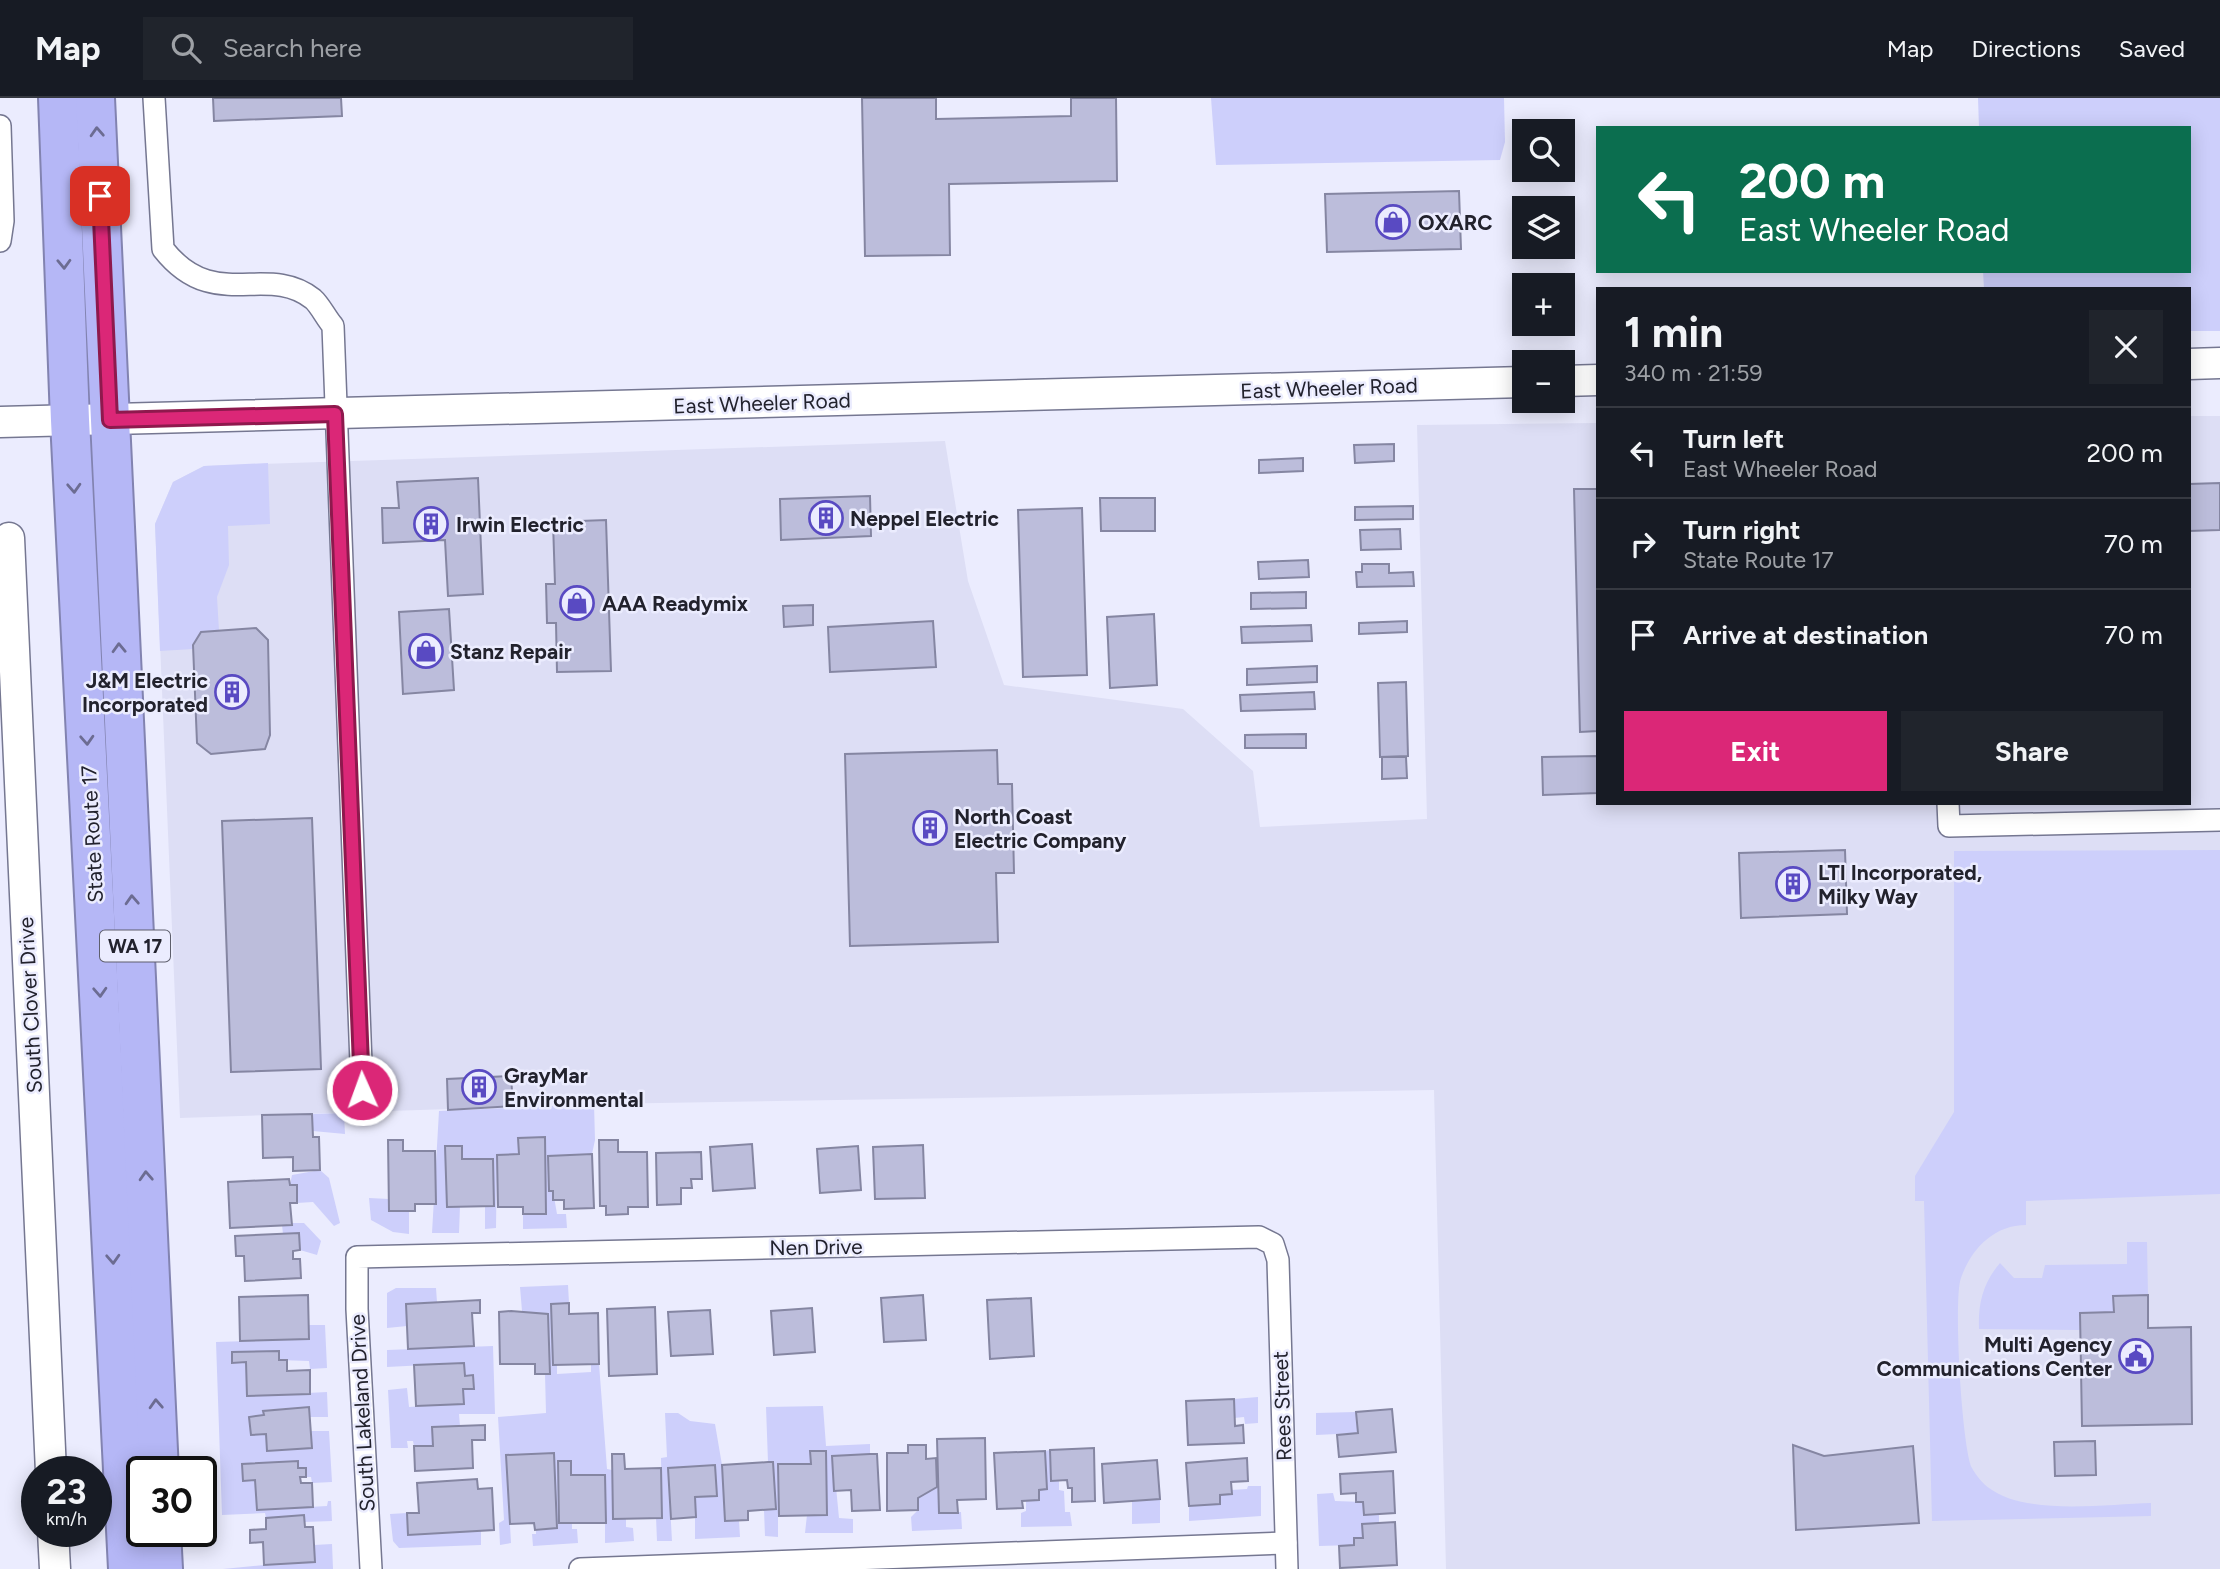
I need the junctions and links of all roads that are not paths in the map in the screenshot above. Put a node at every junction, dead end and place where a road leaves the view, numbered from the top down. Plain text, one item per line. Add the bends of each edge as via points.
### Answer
1 (58, 98) edge
2 (95, 98) edge
3 (154, 98) edge
4 (0, 126) edge
5 (0, 241) edge
6 (2220, 363) edge
7 (2191, 364) edge
8 (1596, 380) edge
9 (1575, 381) edge
10 (1512, 383) edge
11 (335, 414) junction
12 (70, 420) junction
13 (110, 420) junction
14 (0, 422) edge
15 (9, 538) dead end
16 (6, 614) edge
17 (1948, 805) edge
18 (2220, 820) edge
19 (362, 1090) dead end
20 (1273, 1244) joint
21 (357, 1257) joint
22 (50, 1456) edge
23 (158, 1456) edge
24 (1286, 1543) junction
25 (54, 1547) edge
26 (162, 1547) edge
27 (55, 1569) edge
28 (128, 1569) edge
29 (163, 1569) edge
30 (371, 1569) edge
31 (580, 1569) edge
32 (1287, 1569) edge

1 -> 12 highway, State Route 17 / WA 17
13 -> 2 highway, State Route 17 / WA 17
3 - 11 street via 163,249 178,268 205,283 286,287 313,299 332,326
4 - 5 street
6 - 7 main road
8 - 9 main road
10 - 11 main road, East Wheeler Road
11 - 13 main road, East Wheeler Road
11 - 19 street
12 - 13 main road, East Wheeler Road
12 - 14 main road, East Wheeler Road
12 -> 28 highway, State Route 17 / WA 17
23 -> 13 highway, State Route 17 / WA 17
15 - 16 main road, South Clover Drive
16 - 22 main road, South Clover Drive
17 - 18 street via 1949,826
20 - 21 street, Nen Drive via 1259,1237
20 - 24 street, Rees Street via 1278,1260
21 - 30 street, South Lakeland Drive
24 - 31 street
24 - 32 street, Rees Street
25 - 27 main road
26 - 29 highway

